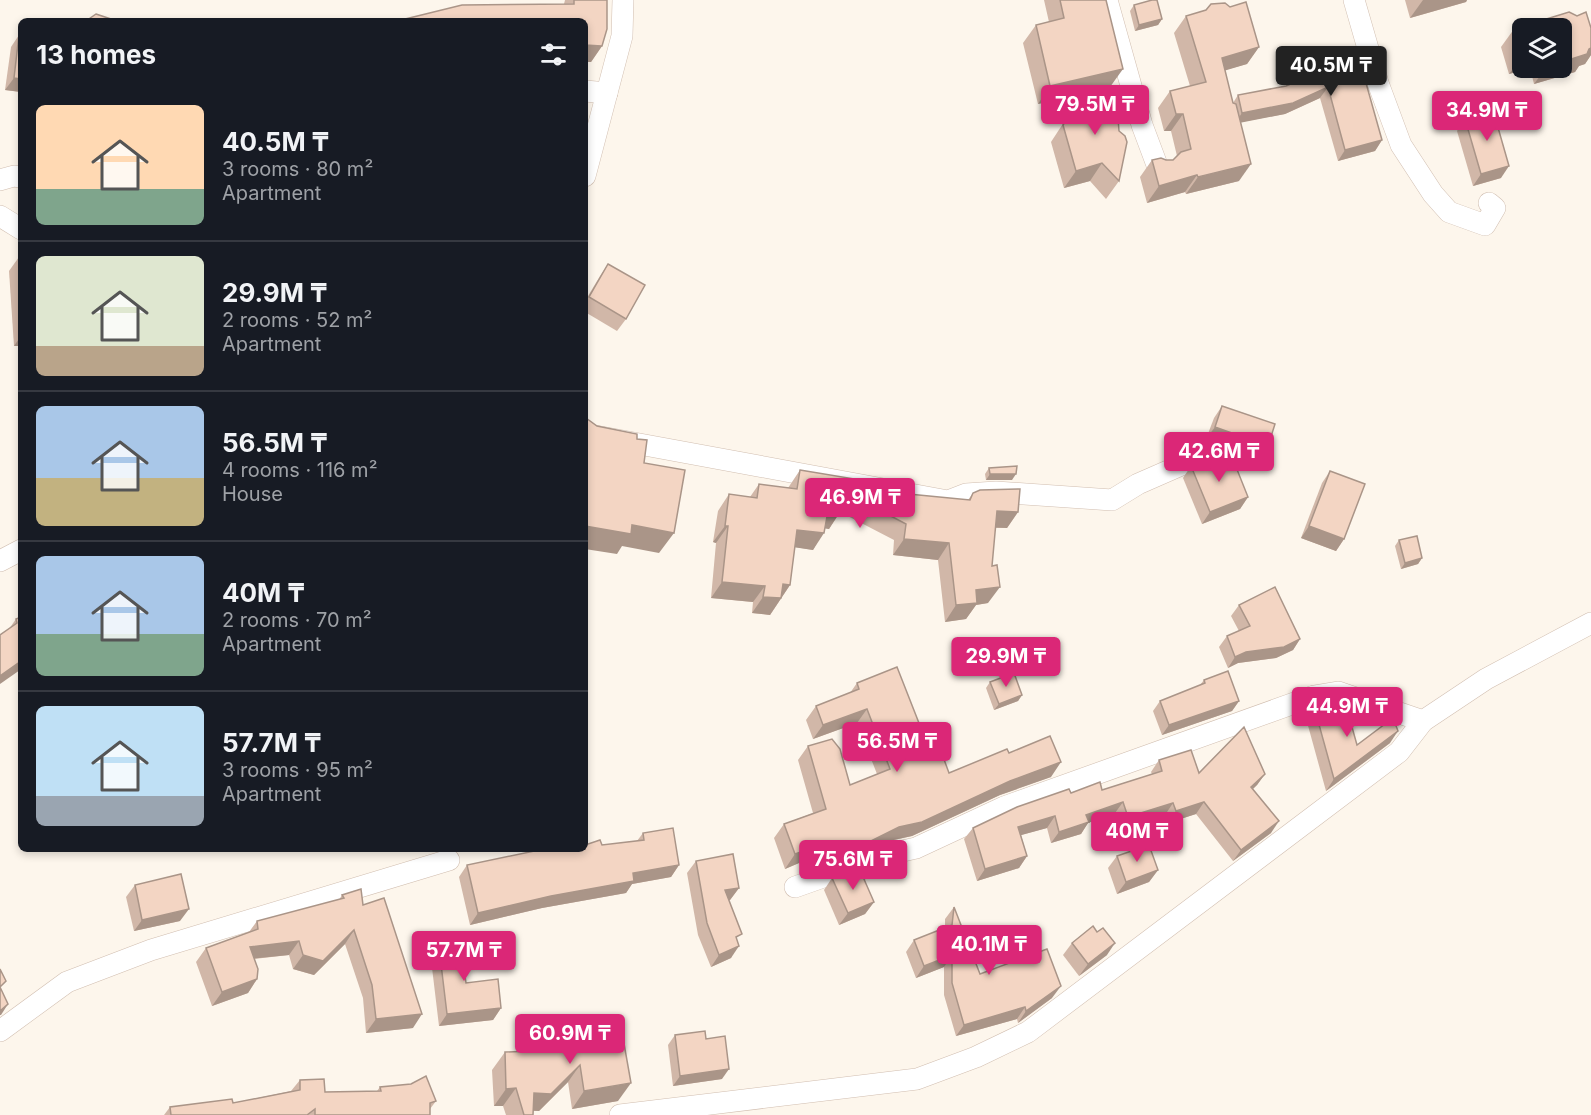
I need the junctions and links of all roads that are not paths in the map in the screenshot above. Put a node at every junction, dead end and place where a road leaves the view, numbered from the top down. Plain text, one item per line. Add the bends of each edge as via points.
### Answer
1 (623, 0) edge
2 (1107, 0) edge
3 (1354, 0) edge
4 (588, 91) edge
5 (607, 93) junction
6 (588, 165) edge
7 (1156, 165) edge
8 (18, 177) edge
9 (0, 180) edge
10 (1489, 203) dead end
11 (0, 216) edge
12 (18, 227) edge
13 (588, 435) edge
14 (1221, 462) edge
15 (18, 552) edge
16 (0, 561) edge
17 (1591, 623) edge
18 (1423, 721) junction
19 (448, 860) dead end
20 (795, 887) dead end
21 (0, 1031) edge
22 (620, 1115) edge

1 - 5 street via 622,36
2 - 7 street
3 - 10 street via 1401,145 1433,194 1449,212 1485,225 1495,208
4 - 5 street
5 - 6 street
8 - 9 street
11 - 12 street
13 - 14 street via 948,501 966,494 996,492 1112,500 1202,456
15 - 16 street
17 - 18 street via 1486,679
18 - 20 street via 1338,693 1314,696 1004,807 862,869 843,870
18 - 22 street via 1399,752 1028,1032 917,1079
19 - 21 street via 151,950 67,982

